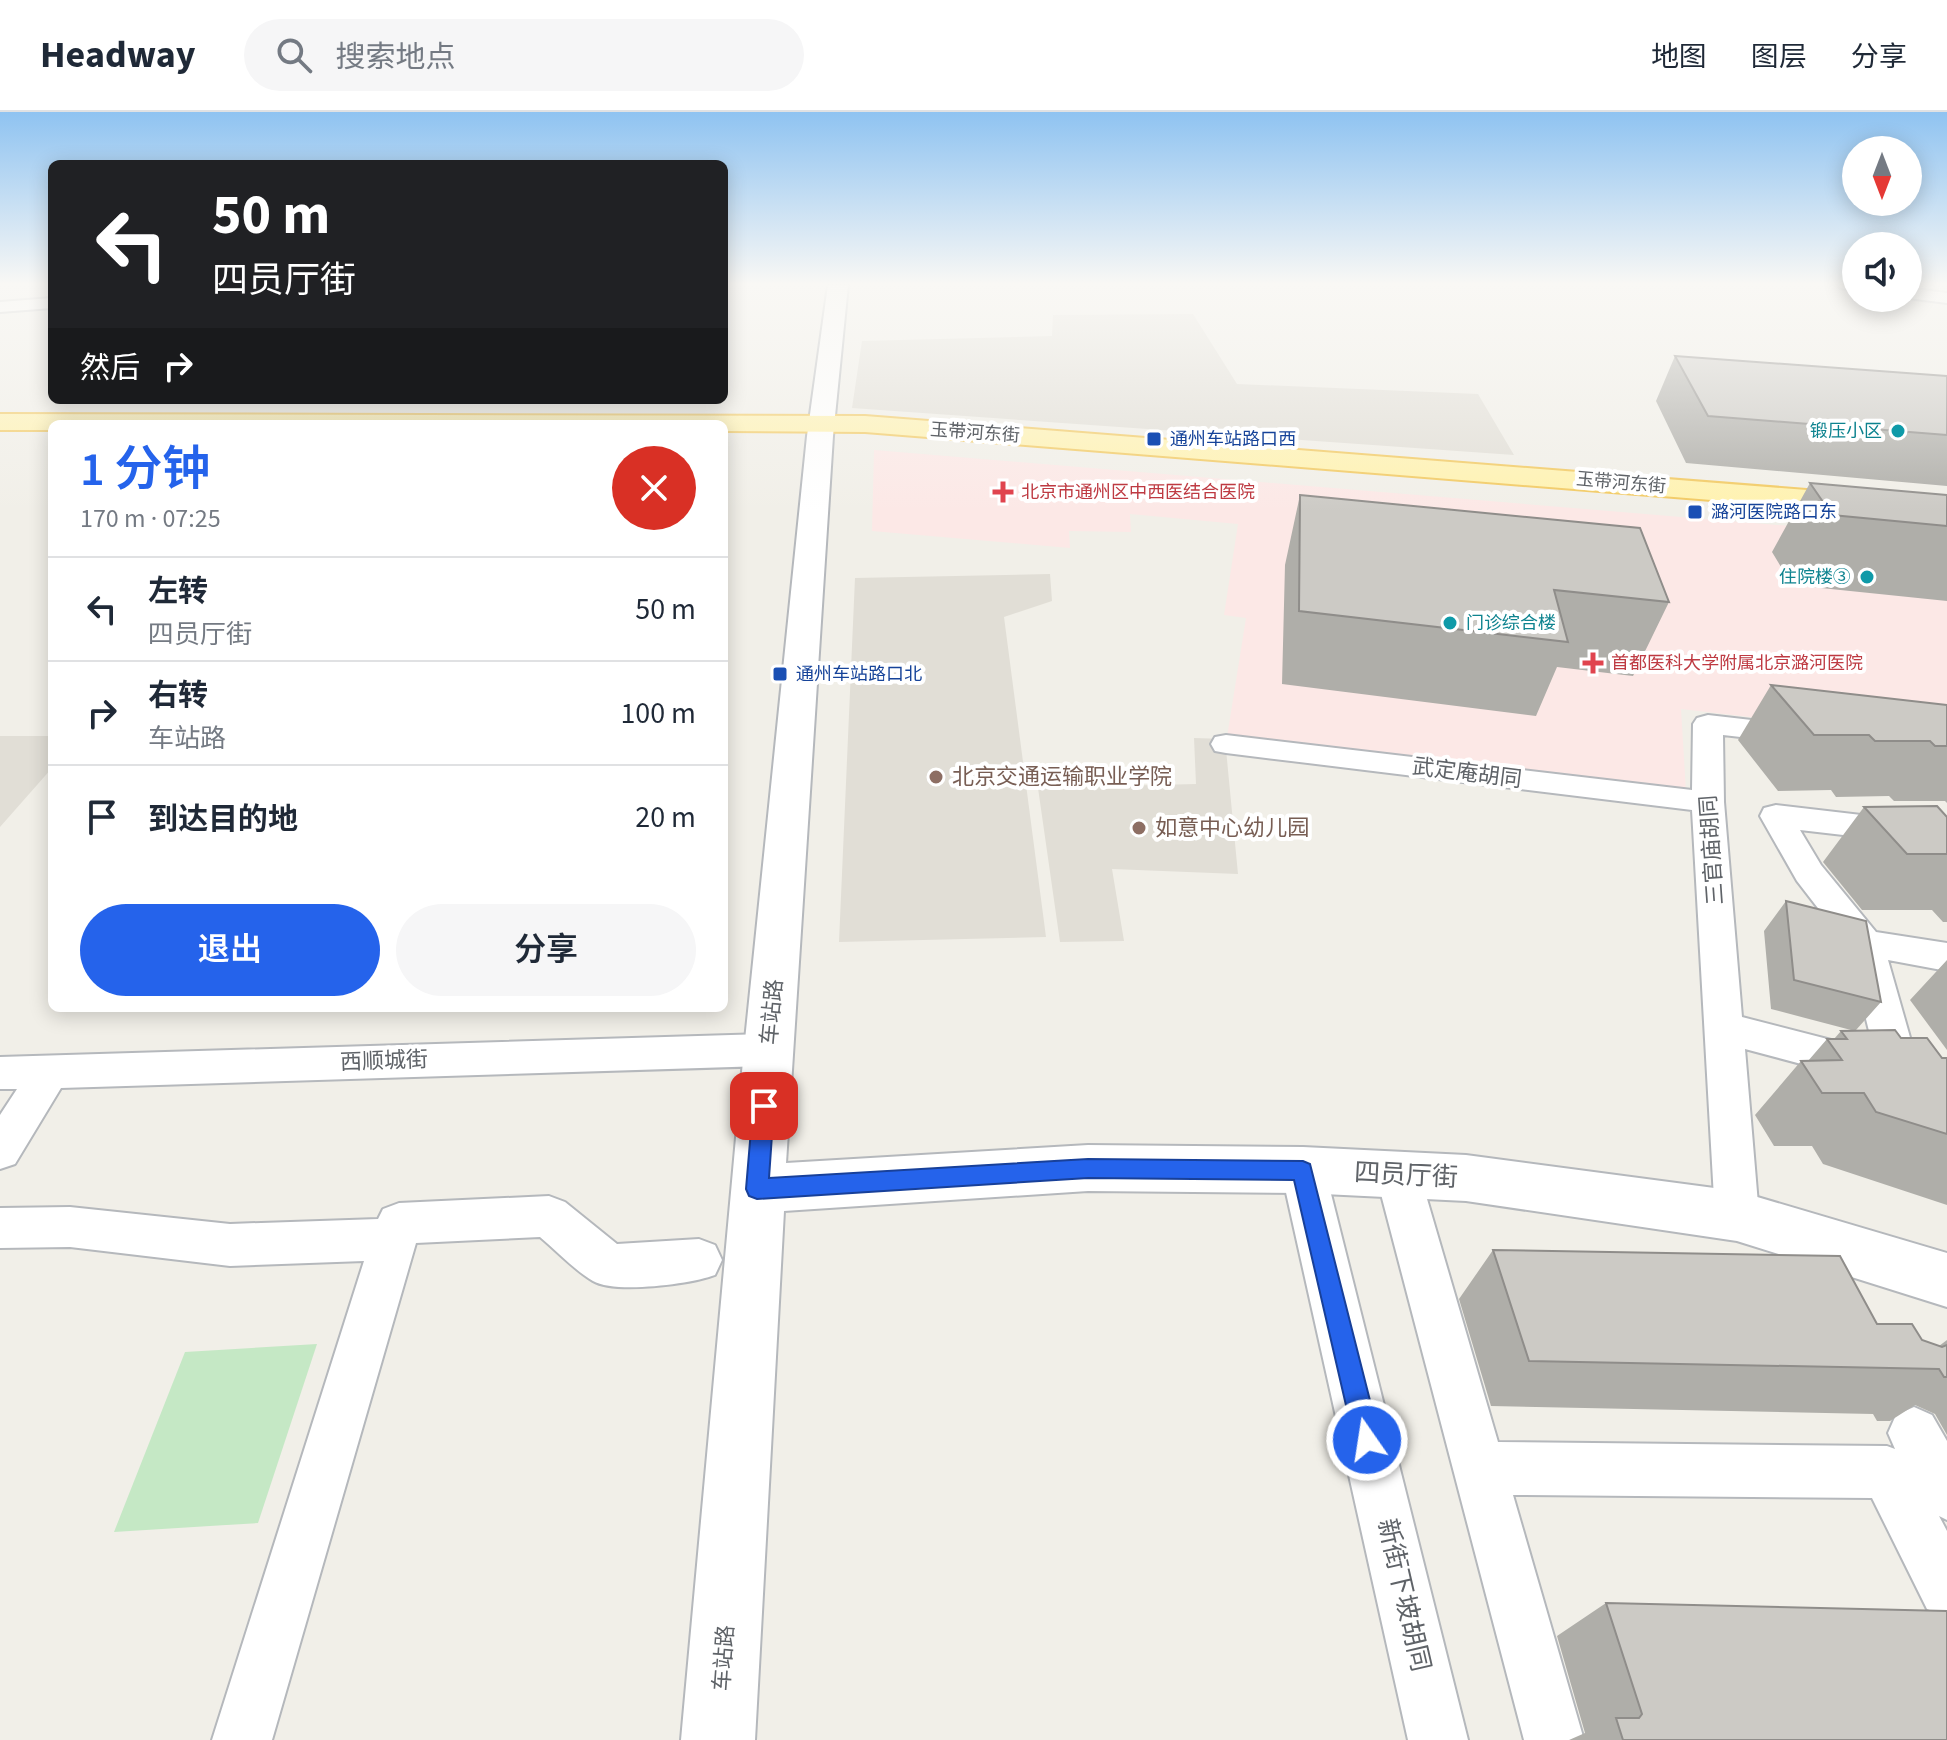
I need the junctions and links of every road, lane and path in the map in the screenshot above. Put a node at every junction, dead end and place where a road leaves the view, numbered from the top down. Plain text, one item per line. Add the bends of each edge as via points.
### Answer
1 (829, 361) edge
2 (0, 422) edge
3 (48, 422) edge
4 (728, 428) edge
5 (821, 429) junction
6 (0, 435) edge
7 (48, 435) edge
8 (728, 436) edge
9 (1947, 510) edge
10 (1947, 525) edge
11 (1828, 738) edge
12 (1226, 744) dead end
13 (1708, 802) junction
14 (1947, 836) edge
15 (1865, 943) junction
16 (1947, 957) edge
17 (1724, 1028) junction
18 (768, 1050) junction
19 (50, 1071) junction
20 (0, 1073) edge
21 (1901, 1076) junction
22 (1947, 1086) edge
23 (0, 1151) edge
24 (1303, 1170) junction
25 (1398, 1175) junction
26 (757, 1189) junction
27 (1737, 1216) junction
28 (0, 1228) edge
29 (1804, 1234) junction
30 (394, 1239) junction
31 (699, 1260) dead end
32 (1947, 1280) edge
33 (1833, 1287) edge
34 (1914, 1433) dead end
35 (1479, 1468) junction
36 (1947, 1493) edge
37 (1947, 1589) edge
38 (242, 1740) edge
39 (718, 1740) edge
40 (1438, 1740) edge
41 (1554, 1740) edge

1 - 5 street, 车站路
2 - 3 main road, 玉带河东街
4 - 5 main road, 玉带河东街
5 - 8 main road, 玉带河东街
5 - 9 main road, 玉带河东街
5 - 10 main road, 玉带河东街
5 - 18 street, 车站路
6 - 7 main road
11 - 13 street, 三官庙胡同 via 1708,724
12 - 13 street, 武定庵胡同
13 - 17 street, 三官庙胡同
14 - 15 street via 1776,816 1809,873
15 - 16 street
15 - 21 street
17 - 21 street
17 - 27 street, 三官庙胡同
18 - 19 street, 西顺城街
18 - 26 street, 车站路
19 - 20 street, 西顺城街
19 - 23 street
21 - 22 street
24 - 25 street, 四员厅街
24 - 26 street, 四员厅街 via 1088,1168
24 - 40 street, 新街下坡胡同
25 - 27 street, 四员厅街 via 1466,1178
25 - 35 street
26 - 39 street, 车站路
27 - 29 street, 四员厅街
28 - 30 street via 70,1227 230,1245
29 - 32 street, 四员厅街
29 - 33 street
30 - 31 street via 399,1223 549,1216 609,1266
30 - 38 street
34 - 36 street
35 - 37 street via 1887,1472
35 - 41 street

